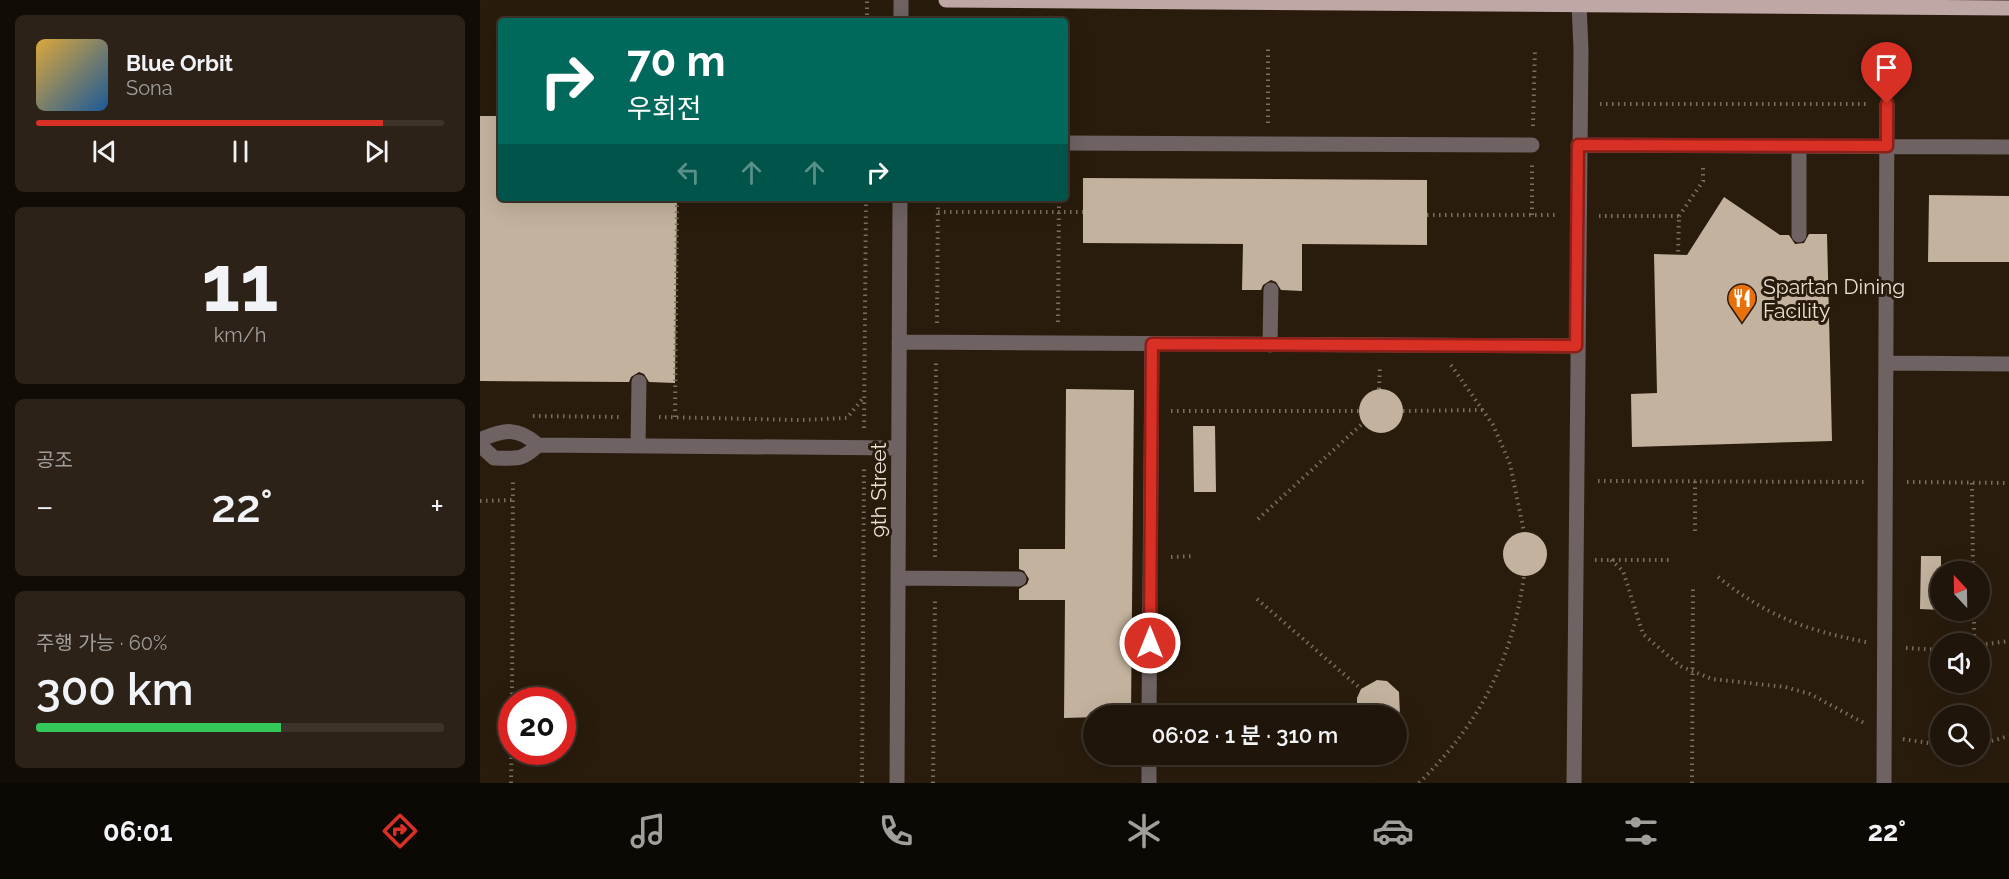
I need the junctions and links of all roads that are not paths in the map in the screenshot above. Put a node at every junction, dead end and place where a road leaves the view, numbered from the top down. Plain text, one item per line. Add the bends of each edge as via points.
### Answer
1 (901, 0) edge
2 (946, 0) edge
3 (1573, 3) edge
4 (2009, 8) edge
5 (901, 18) edge
6 (1887, 104) road end
7 (1068, 143) edge
8 (1532, 145) dead end
9 (1578, 145) junction
10 (1799, 146) junction
11 (1887, 146) junction
12 (2009, 147) edge
13 (900, 201) edge
14 (1799, 235) dead end
15 (1271, 290) dead end
16 (899, 342) junction
17 (1152, 344) junction
18 (1270, 345) junction
19 (1576, 346) junction
20 (1886, 363) junction
21 (2009, 364) edge
22 (639, 382) dead end
23 (480, 440) edge
24 (480, 445) edge
25 (538, 445) junction
26 (638, 446) junction
27 (899, 448) junction
28 (898, 578) junction
29 (1019, 579) dead end
30 (1149, 705) edge
31 (1149, 765) edge
32 (897, 783) edge
33 (1149, 783) edge
34 (1574, 783) edge
35 (1884, 783) edge

1 - 5 street
2 - 3 main road
3 - 4 main road
3 - 9 street via 1581,49
6 - 11 street
7 - 8 street
9 - 10 street
9 - 19 street
10 - 11 street
10 - 14 street
11 - 12 street
11 - 20 street
13 - 16 street, 9th Street
15 - 18 street
16 - 17 street
16 - 27 street, 9th Street
17 - 18 street
17 - 30 street
18 - 19 street
19 - 34 street
20 - 21 street
20 - 35 street
22 - 26 street
23 - 25 street via 498,432 522,432
24 - 25 street via 494,458 519,459
25 - 26 street
26 - 27 street
27 - 28 street, 9th Street
28 - 29 street
28 - 32 street, 9th Street
31 - 33 street

